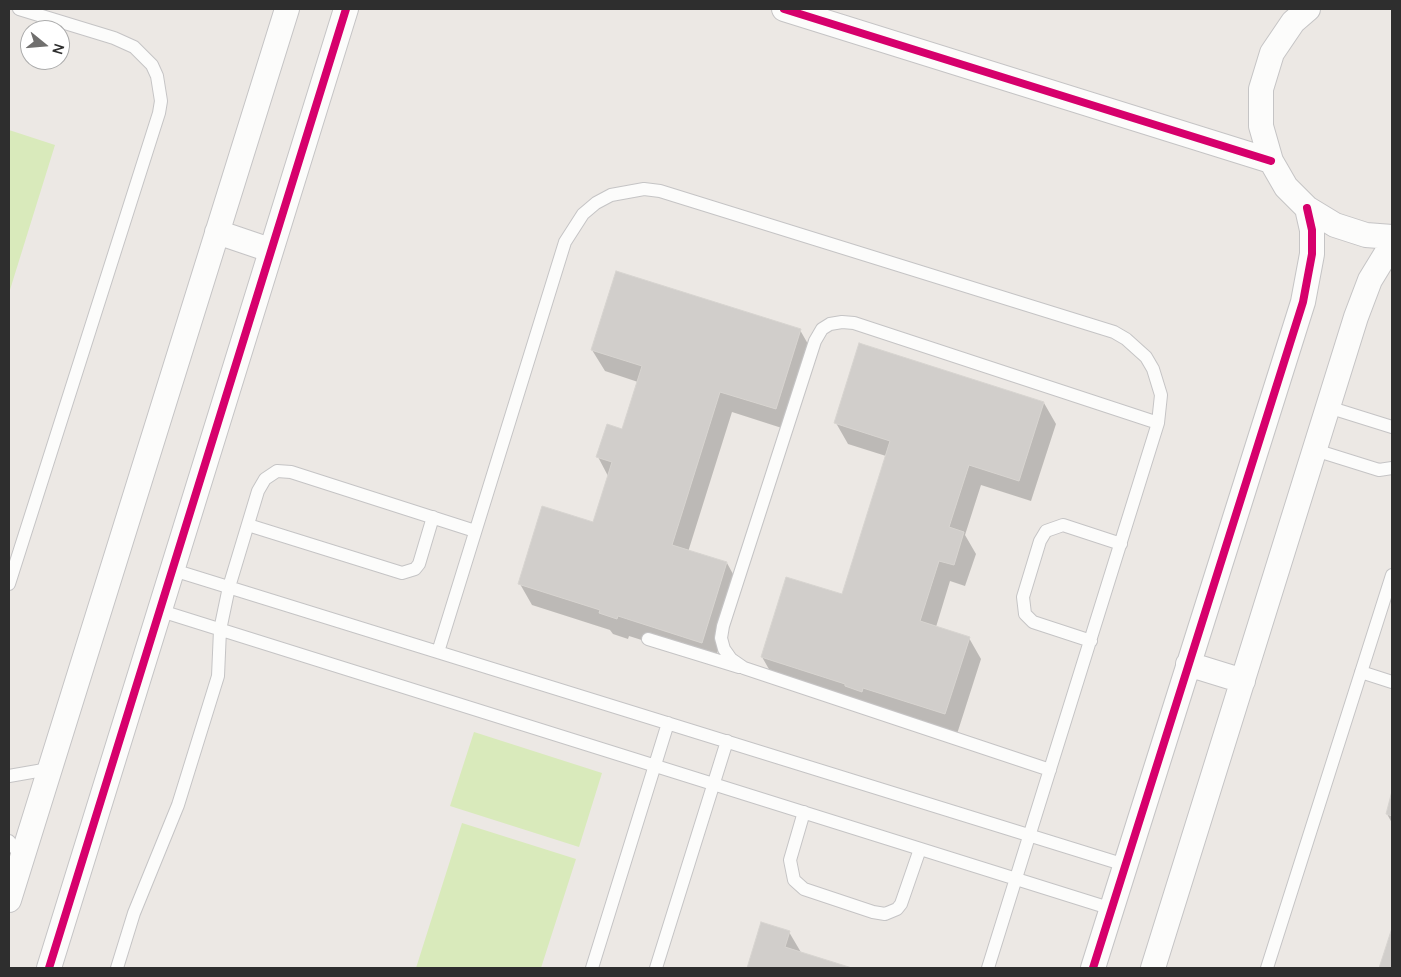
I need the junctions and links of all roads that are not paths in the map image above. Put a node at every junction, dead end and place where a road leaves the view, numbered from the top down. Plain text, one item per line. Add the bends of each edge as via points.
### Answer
1 (19, 9) edge
2 (287, 9) edge
3 (346, 9) edge
4 (784, 9) edge
5 (1308, 9) edge
6 (1271, 161) junction
7 (1307, 208) junction
8 (217, 232) junction
9 (1392, 237) edge
10 (1392, 244) edge
11 (270, 250) junction
12 (1328, 407) junction
13 (1158, 423) junction
14 (1392, 427) edge
15 (1315, 450) junction
16 (1392, 468) edge
17 (433, 518) junction
18 (248, 525) junction
19 (475, 531) junction
20 (1121, 544) junction
21 (170, 569) junction
22 (1392, 575) edge
23 (9, 584) edge
24 (229, 587) junction
25 (1389, 596) edge
26 (158, 610) junction
27 (220, 630) junction
28 (648, 639) dead end
29 (1091, 641) junction
30 (438, 652) junction
31 (1188, 664) junction
32 (744, 668) junction
33 (1361, 672) junction
34 (1243, 681) junction
35 (1392, 682) edge
36 (668, 723) junction
37 (727, 742) junction
38 (655, 766) junction
39 (49, 769) junction
40 (1050, 770) junction
41 (9, 776) edge
42 (714, 784) junction
43 (804, 812) junction
44 (1030, 835) junction
45 (15, 849) edge
46 (920, 849) junction
47 (1125, 865) junction
48 (1016, 879) junction
49 (9, 900) edge
50 (1112, 909) junction
51 (49, 968) edge
52 (117, 968) edge
53 (592, 968) edge
54 (656, 968) edge
55 (988, 968) edge
56 (1093, 968) edge
57 (1153, 968) edge
58 (1268, 968) edge

1 - 23 lane via 134,47 152,65 161,101
2 - 8 street
3 - 11 street
4 - 6 street
5 - 6 street via 1293,22 1272,53 1262,88 1261,126
6 - 7 street via 1286,187
7 - 9 street via 1335,226 1366,235
7 - 31 street via 1312,230 1307,287
8 - 11 street
8 - 39 street
10 - 12 street via 1370,280
11 - 21 street
12 - 14 lane
12 - 15 street
13 - 19 lane via 1161,396 1153,369 1136,347 1114,332 660,191 627,191 596,203 573,226 565,242
13 - 20 lane
13 - 32 lane via 854,323 830,324 822,329 815,341 723,626 721,638 724,648 731,659
15 - 16 lane via 1379,470
15 - 34 street
17 - 18 lane via 284,471 270,474 261,484
17 - 18 lane via 419,564 415,569 402,573
17 - 19 lane
18 - 24 lane
19 - 30 lane
20 - 29 lane
20 - 29 lane via 1063,525 1046,531 1040,541 1023,597 1025,614 1033,622
21 - 24 lane
21 - 26 street
22 - 25 lane
24 - 27 lane
24 - 30 lane
25 - 33 lane
26 - 27 lane
26 - 51 street
27 - 38 lane
27 - 52 lane via 218,676 178,805 134,914
28 - 32 lane
29 - 40 lane
30 - 36 lane
31 - 34 street
31 - 47 street
32 - 40 lane
33 - 35 lane
33 - 58 lane
34 - 57 street
36 - 37 lane
36 - 38 lane
37 - 42 lane
37 - 44 lane
38 - 42 lane
38 - 53 lane
39 - 41 lane
39 - 45 street
40 - 44 lane
42 - 43 lane
42 - 54 lane
43 - 46 lane
43 - 46 lane via 790,860 794,880 804,889 872,912 885,914 901,904
44 - 47 lane
44 - 48 lane
45 - 49 street
46 - 48 lane
47 - 50 street
48 - 50 lane
48 - 55 lane
50 - 56 street

